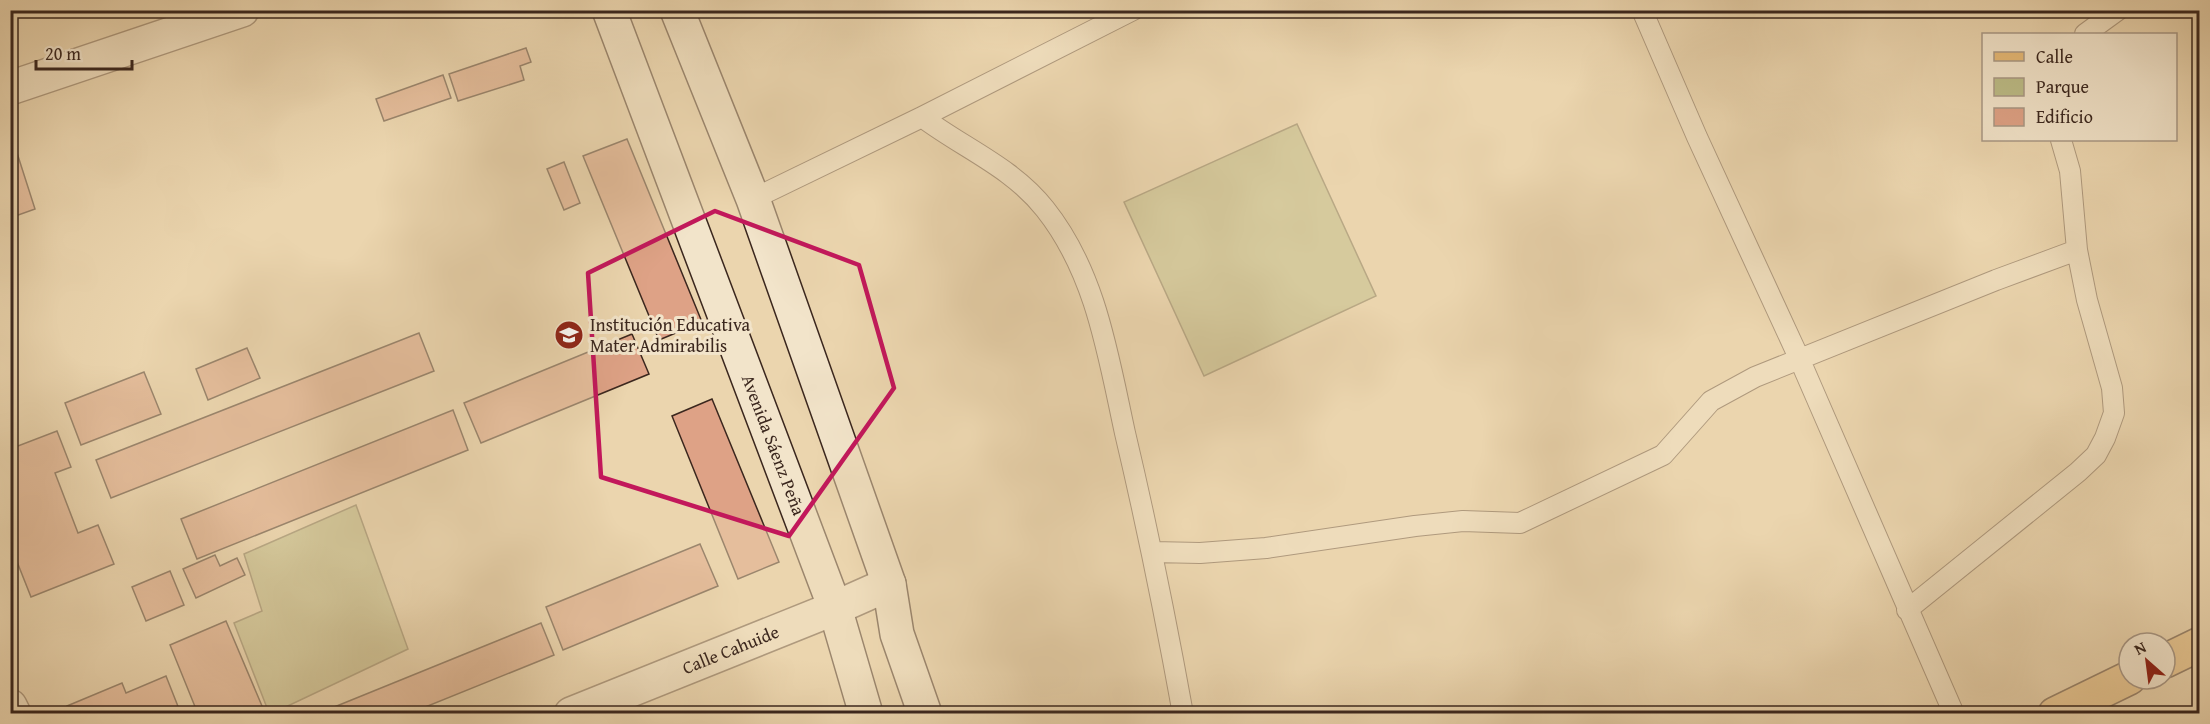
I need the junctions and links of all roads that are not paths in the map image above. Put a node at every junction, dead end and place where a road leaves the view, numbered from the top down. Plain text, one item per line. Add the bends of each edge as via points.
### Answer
1 (242, 10) edge
2 (609, 10) edge
3 (677, 10) edge
4 (1133, 10) edge
5 (1642, 10) edge
6 (2118, 10) edge
7 (2086, 33) edge
8 (10, 88) edge
9 (921, 117) junction
10 (2061, 141) edge
11 (753, 199) junction
12 (2078, 250) junction
13 (1799, 358) junction
14 (1153, 552) junction
15 (889, 584) junction
16 (835, 608) junction
17 (1907, 610) junction
18 (2199, 644) edge
19 (2177, 655) edge
20 (2117, 684) edge
21 (10, 706) edge
22 (14, 714) edge
23 (571, 714) edge
24 (866, 714) edge
25 (925, 714) edge
26 (1183, 714) edge
27 (1954, 714) edge
28 (2055, 714) edge

1 - 8 street
2 - 16 street, Avenida Sáenz Peña
3 - 11 street
4 - 9 lane
5 - 13 lane
6 - 7 lane
9 - 11 lane
9 - 14 lane via 1000,166 1023,185 1061,230 1075,254 1101,325
10 - 12 lane via 2070,171
11 - 15 street
12 - 13 lane
12 - 17 lane via 2087,300 2112,388 2114,413 2105,438 2096,455 2078,472
13 - 14 lane via 1711,400 1663,454 1520,523 1463,522 1266,548
13 - 17 lane
14 - 26 lane
15 - 16 street, Calle Cahuide
15 - 25 street via 897,634
16 - 23 street, Calle Cahuide
16 - 24 street, Avenida Sáenz Peña
17 - 27 lane
18 - 19 main road
20 - 28 main road
21 - 22 street

